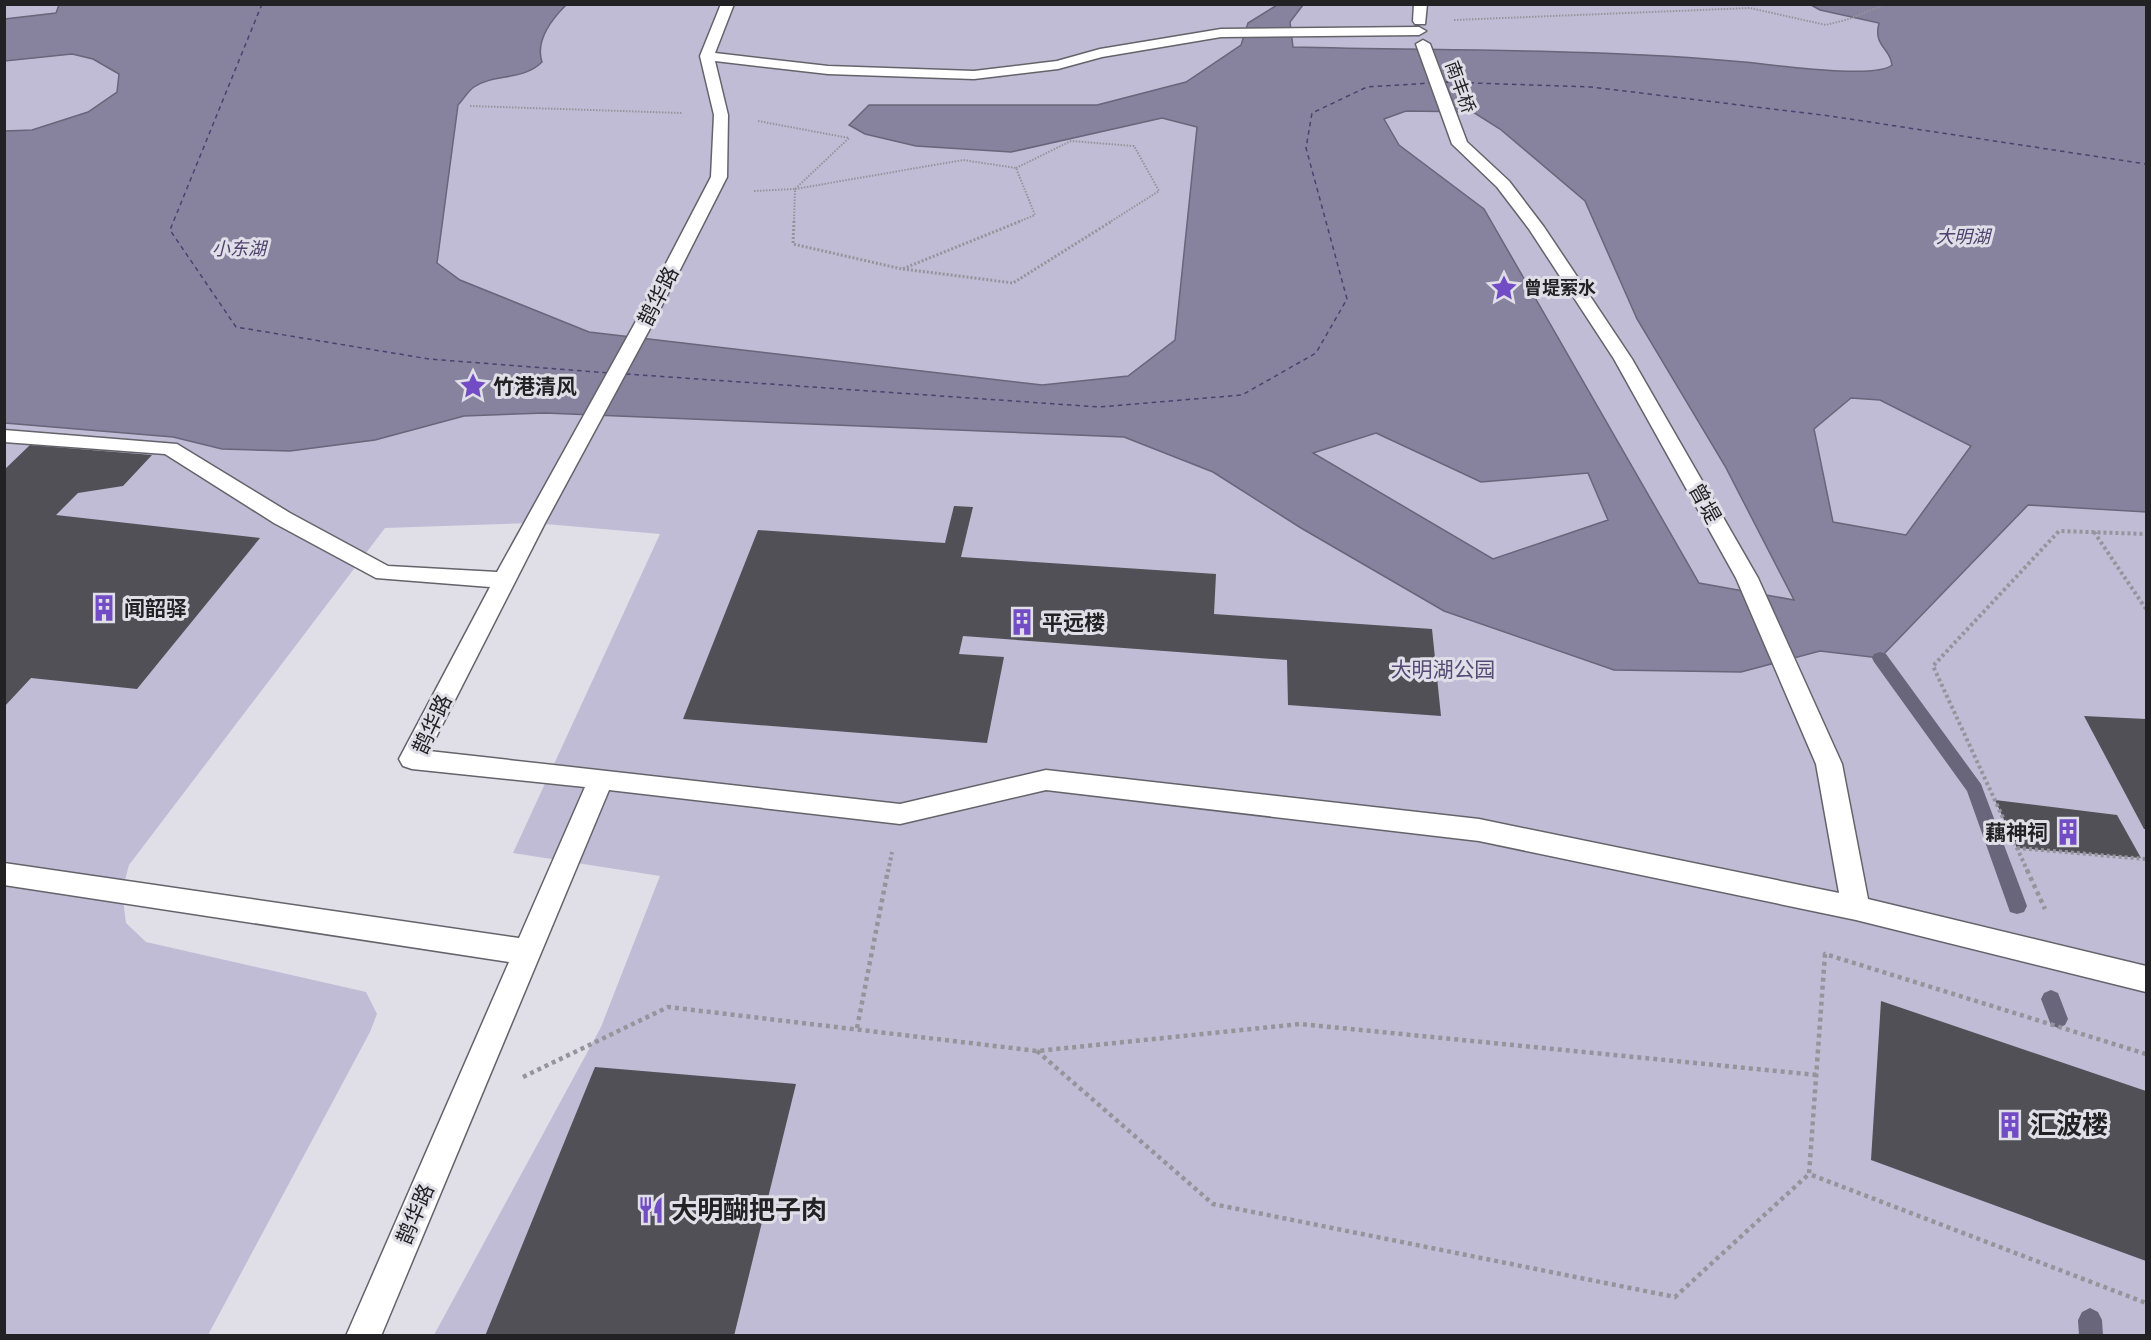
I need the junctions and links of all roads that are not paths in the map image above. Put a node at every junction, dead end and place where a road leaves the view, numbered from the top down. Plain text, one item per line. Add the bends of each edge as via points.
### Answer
1 (728, 4) edge
2 (1421, 4) edge
3 (1421, 32) junction
4 (707, 56) junction
5 (1460, 144) joint
6 (4, 436) edge
7 (505, 580) junction
8 (601, 779) junction
9 (4, 874) edge
10 (1856, 908) junction
11 (527, 952) junction
12 (2146, 979) edge
13 (363, 1335) edge

1 - 4 lane
2 - 3 lane
3 - 4 lane via 1221,33 1100,53 1058,65 975,75 828,70
3 - 5 lane, 南丰桥
4 - 7 lane, 鹊华路 via 721,115 719,177 645,323
5 - 10 lane, 曾堤 via 1503,184 1536,227 1623,358 1747,578 1829,765
6 - 7 lane via 170,448 282,518 384,573
7 - 8 lane, 鹊华路 via 412,759
8 - 10 lane via 900,814 1046,780 1479,830
8 - 11 lane, 鹊华路
9 - 11 lane
10 - 12 lane
11 - 13 lane, 鹊华路

